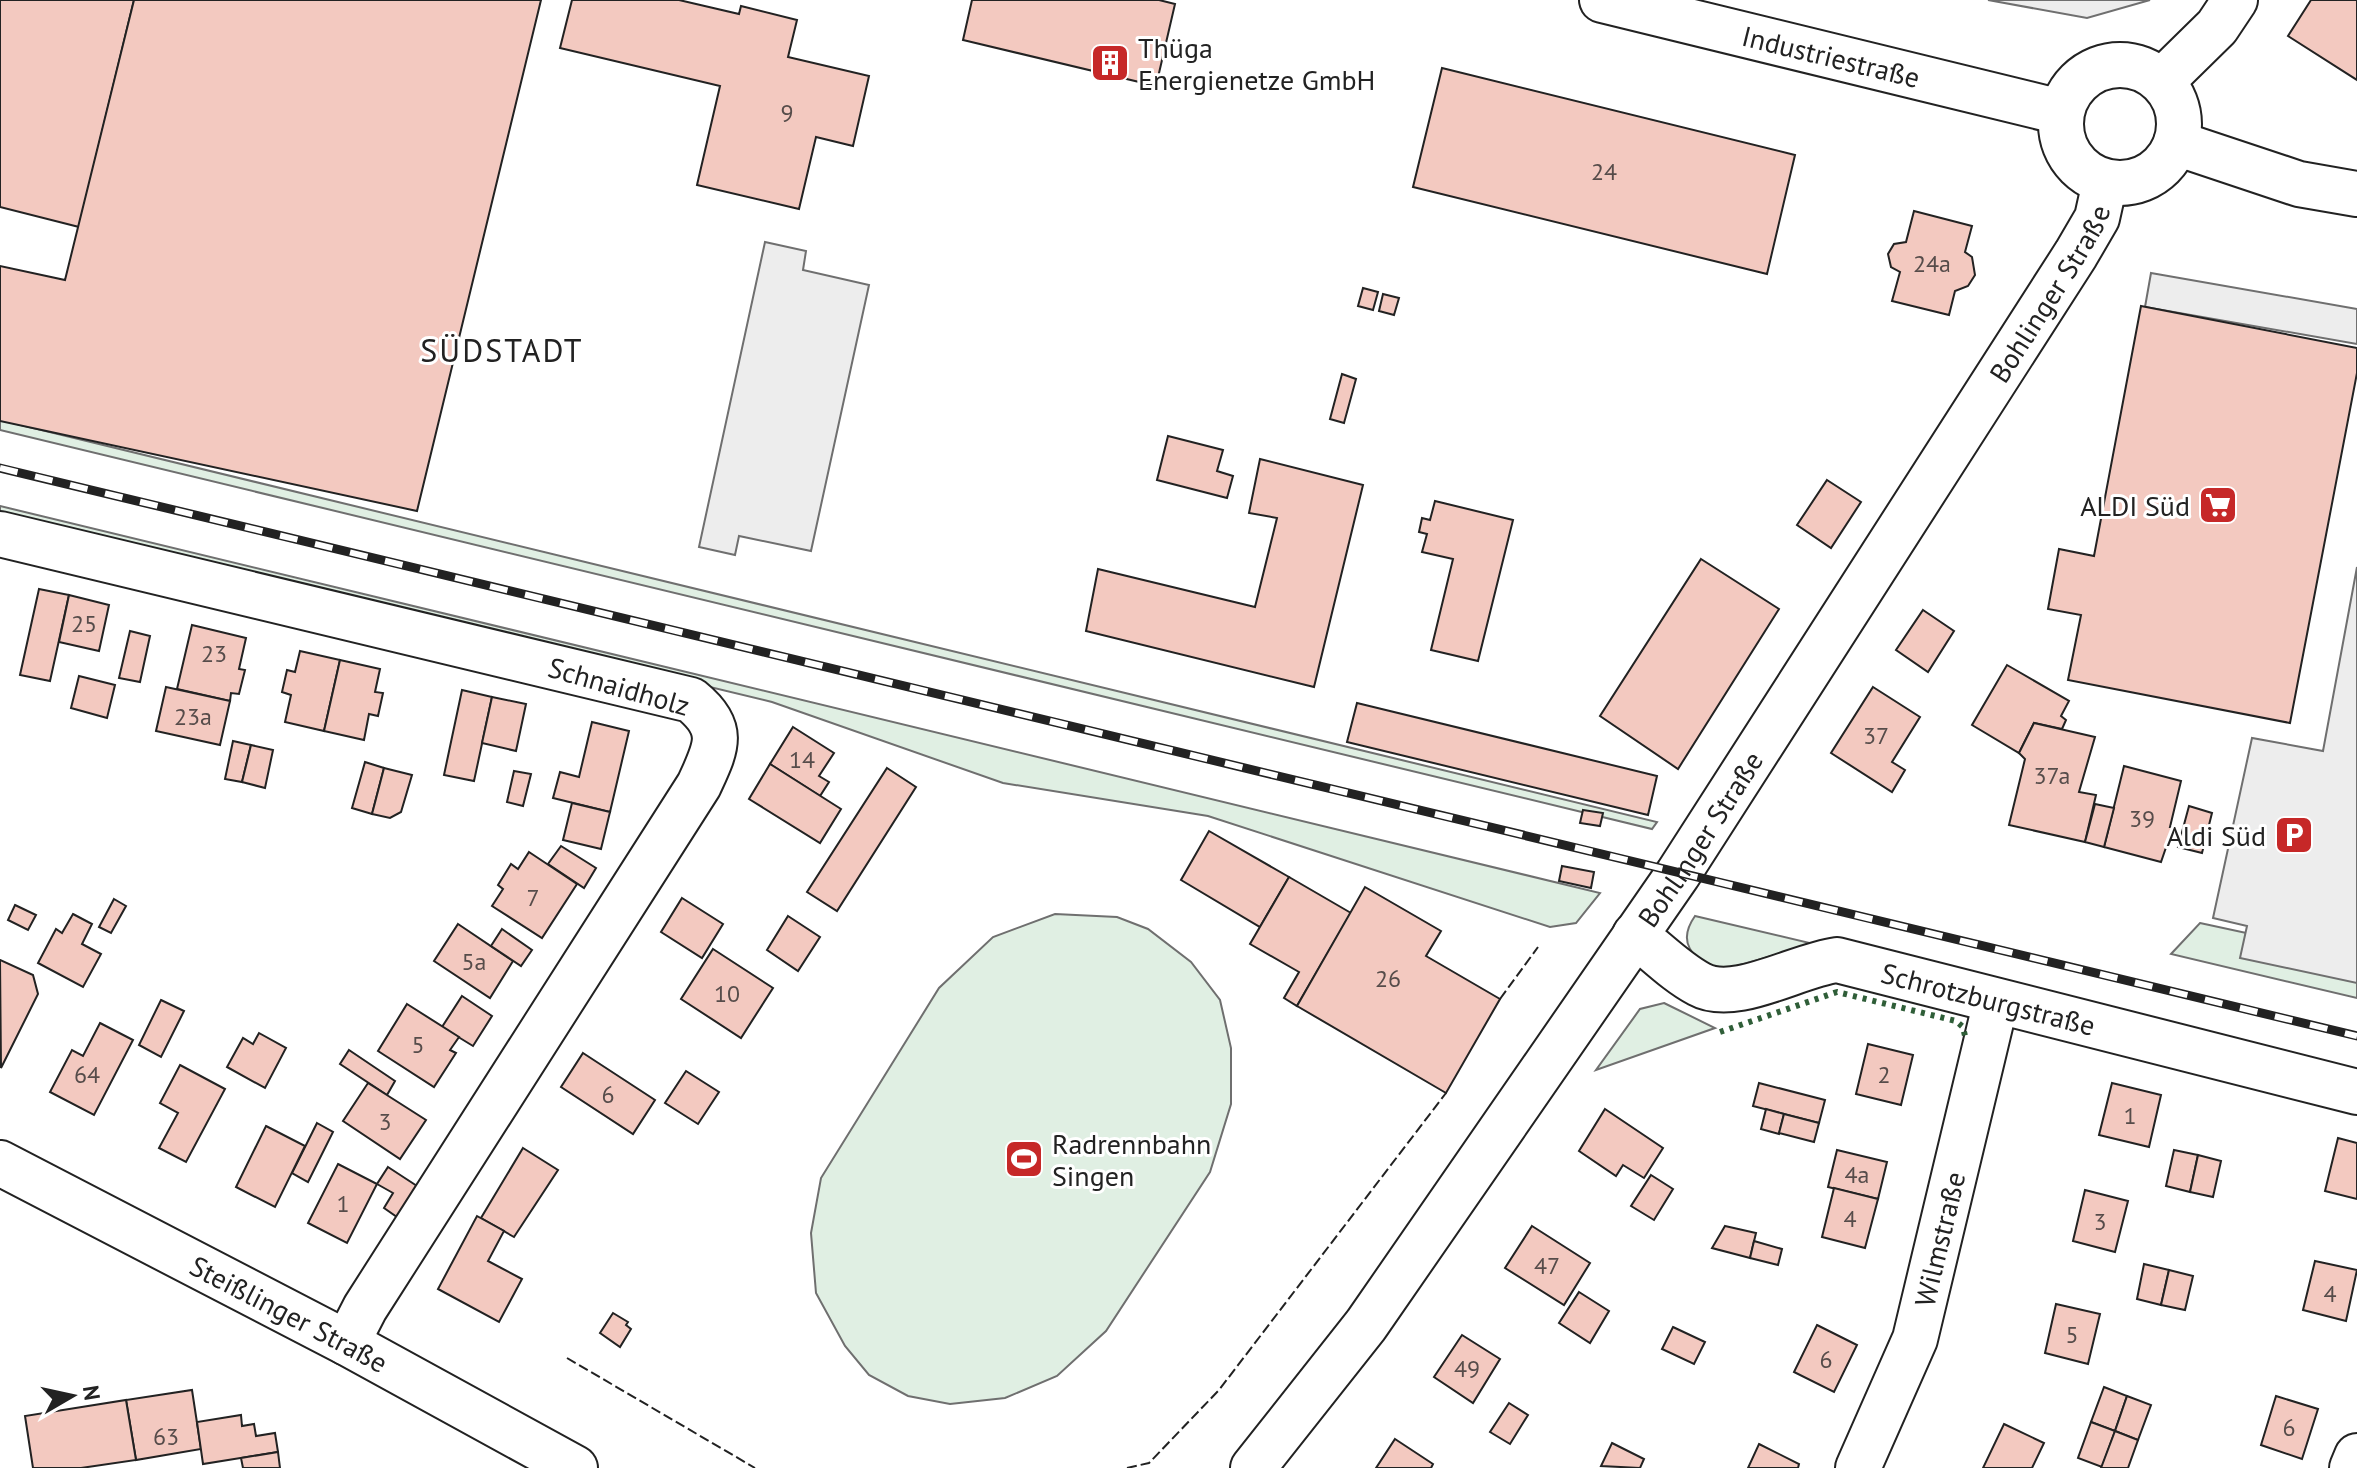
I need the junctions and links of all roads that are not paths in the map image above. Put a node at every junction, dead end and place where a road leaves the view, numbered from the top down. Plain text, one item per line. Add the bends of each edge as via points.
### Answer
1 (1602, 0) edge
2 (2235, 0) edge
3 (2162, 81) junction
4 (2061, 112) junction
5 (2176, 143) junction
6 (2105, 182) junction
7 (2357, 194) edge
8 (0, 534) edge
9 (1635, 935) junction
10 (1996, 1001) junction
11 (2357, 1092) edge
12 (0, 1163) edge
13 (347, 1343) junction
14 (2357, 1456) edge
15 (575, 1468) edge
16 (1253, 1468) edge
17 (1858, 1468) edge
18 (2352, 1468) edge

1 - 4 street, Industriestraße
2 - 3 street via 2217,27
3 - 4 street via 2126,64 2106,66 2073,87
3 - 5 street via 2178,110
4 - 6 street via 2061,139 2068,155 2079,169
5 - 6 street via 2157,171 2143,179
5 - 7 street via 2299,184
6 - 9 street, Bohlinger Straße via 2097,218 2076,254
8 - 13 street, Schnaidholz via 691,700 708,713 716,730 714,752 699,785
9 - 10 street, Schrotzburgstraße via 1699,985 1716,990 1737,990 1837,960
9 - 16 street, Bohlinger Straße via 1366,1325
10 - 11 street, Schrotzburgstraße
10 - 17 street, Wilmstraße via 1915,1339
12 - 13 street, Steißlinger Straße
13 - 15 street, Steißlinger Straße
14 - 18 street

